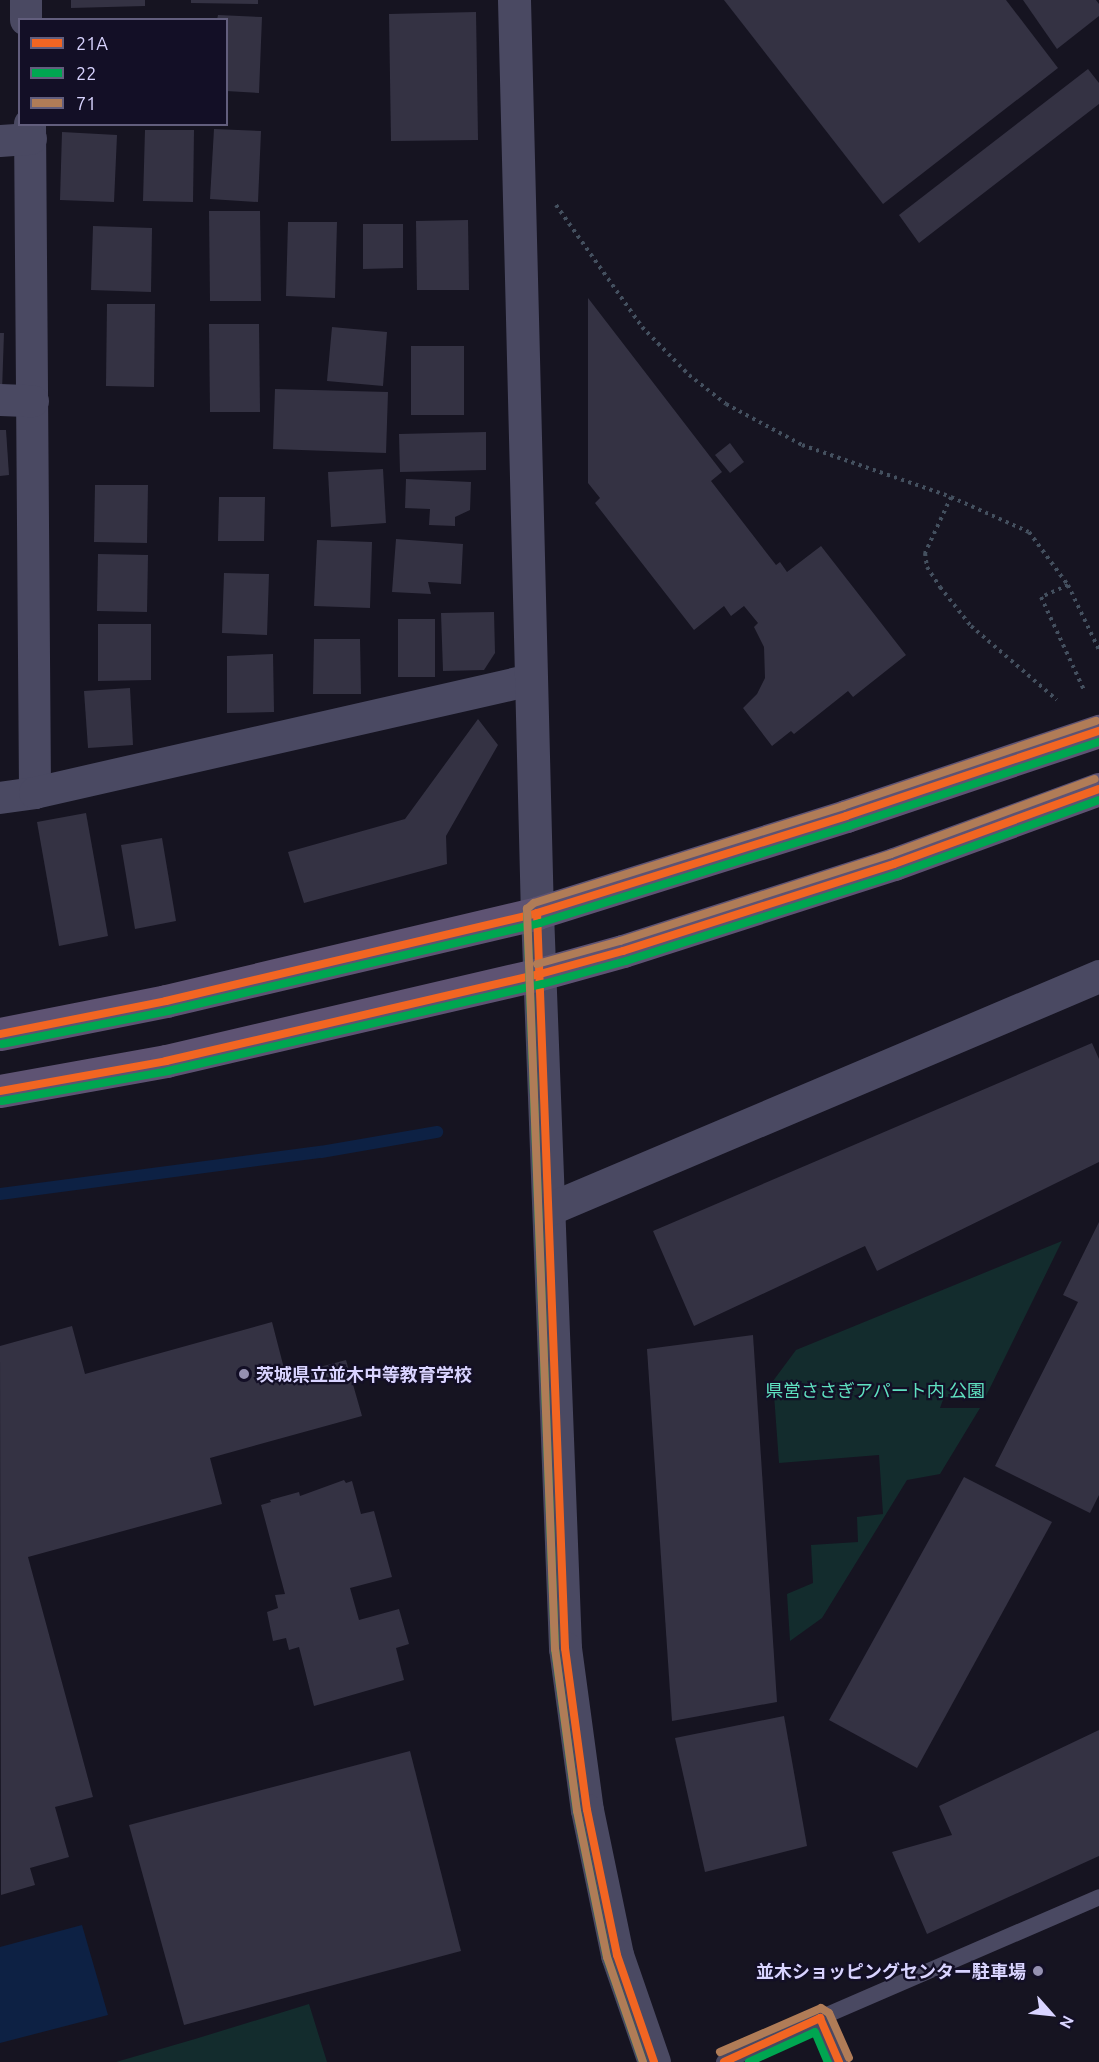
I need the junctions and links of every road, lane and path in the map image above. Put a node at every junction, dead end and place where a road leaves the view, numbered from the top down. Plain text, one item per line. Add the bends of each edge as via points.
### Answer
1 (26, 0) edge
2 (514, 0) edge
3 (26, 18) edge
4 (31, 132) edge
5 (0, 141) edge
6 (551, 197) dead end
7 (0, 400) edge
8 (33, 400) junction
9 (951, 497) junction
10 (1068, 585) junction
11 (1099, 650) edge
12 (531, 680) junction
13 (1084, 690) dead end
14 (1057, 700) dead end
15 (1099, 731) edge
16 (1099, 789) edge
17 (35, 793) junction
18 (0, 798) edge
19 (537, 913) junction
20 (540, 974) junction
21 (1099, 976) edge
22 (0, 1034) edge
23 (0, 1091) edge
24 (549, 1209) junction
25 (1099, 1897) edge
26 (820, 2018) junction
27 (654, 2062) edge
28 (724, 2062) edge
29 (839, 2062) edge

1 - 3 street
2 - 12 street
4 - 5 street
4 - 8 street
6 - 9 path via 642,327 689,375 726,404 802,445
7 - 8 street
8 - 17 street
9 - 10 path via 1029,532
9 - 14 path via 925,553 927,567 971,627
10 - 11 path
10 - 13 path via 1041,597
12 - 17 street
12 - 19 street
15 - 19 main road
16 - 20 main road via 894,864
17 - 18 street
19 - 20 street
19 - 22 main road via 166,1001
20 - 23 main road via 166,1061
20 - 24 street
21 - 24 street
24 - 27 street via 566,1648 587,1810 617,1955
25 - 26 lane
26 - 28 lane
26 - 29 lane

